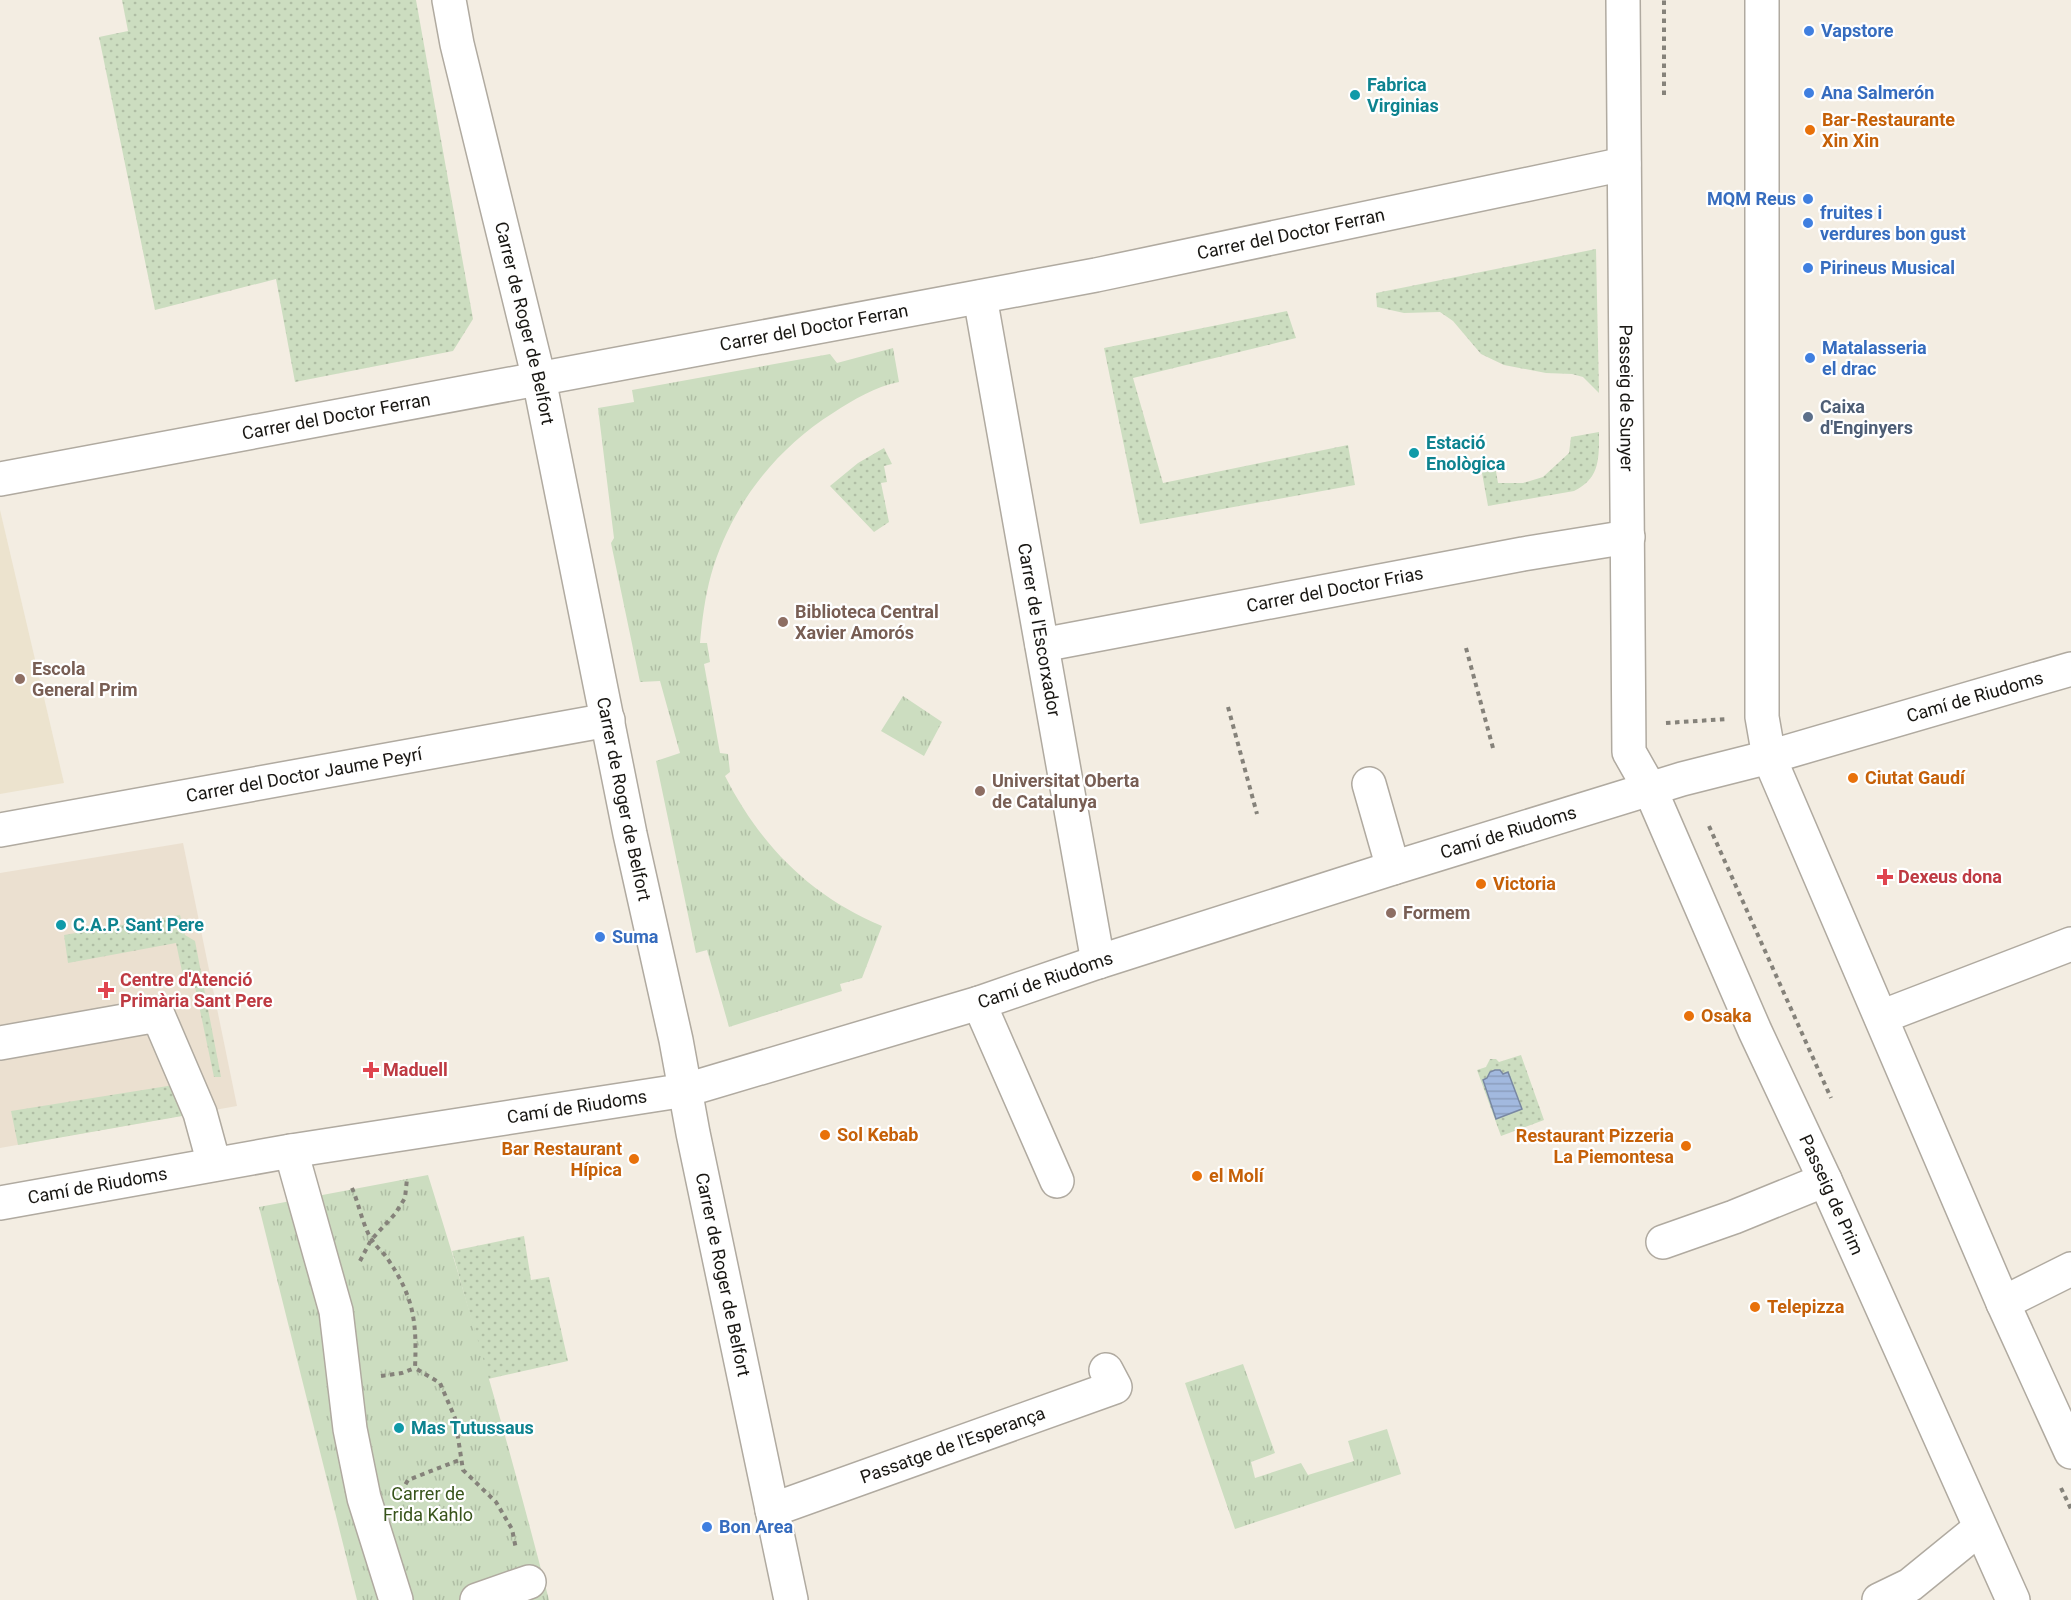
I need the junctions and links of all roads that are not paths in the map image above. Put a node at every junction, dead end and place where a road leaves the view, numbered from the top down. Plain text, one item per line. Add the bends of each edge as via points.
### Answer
1 (449, 0) edge
2 (1623, 0) edge
3 (1762, 0) edge
4 (1624, 164) junction
5 (980, 297) junction
6 (539, 379) junction
7 (0, 479) edge
8 (1628, 537) junction
9 (1042, 645) junction
10 (2071, 669) edge
11 (608, 720) junction
12 (1769, 757) junction
13 (1369, 784) dead end
14 (1650, 789) junction
15 (0, 830) edge
16 (1393, 868) junction
17 (2071, 944) edge
18 (1098, 962) junction
19 (979, 1003) junction
20 (1881, 1017) junction
21 (0, 1043) edge
22 (686, 1090) junction
23 (291, 1152) junction
24 (214, 1164) junction
25 (1825, 1180) junction
26 (1057, 1181) dead end
27 (0, 1203) edge
28 (1663, 1242) dead end
29 (2071, 1269) edge
30 (2003, 1303) junction
31 (1106, 1370) dead end
32 (2071, 1452) edge
33 (772, 1510) junction
34 (1980, 1528) junction
35 (396, 1600) edge
36 (791, 1600) edge
37 (1879, 1600) edge
38 (2013, 1600) edge

1 - 6 street, Carrer de Roger de Belfort
2 - 4 street, Passeig de Sunyer
3 - 12 street via 1762,717
4 - 5 street, Carrer del Doctor Ferran
4 - 8 street, Passeig de Sunyer
5 - 6 street, Carrer del Doctor Ferran
5 - 9 street, Carrer de l'Escorxador
6 - 7 street, Carrer del Doctor Ferran
6 - 11 street, Carrer de Roger de Belfort
8 - 9 street, Carrer del Doctor Frias
8 - 14 street, Passeig de Sunyer via 1629,752
9 - 18 street, Carrer de l'Escorxador
10 - 12 street, Camí de Riudoms
11 - 15 street, Carrer del Doctor Jaume Peyrí
11 - 22 street, Carrer de Roger de Belfort
12 - 14 street, Camí de Riudoms
12 - 20 street
13 - 16 street
14 - 16 street, Camí de Riudoms
14 - 25 street, Passeig de Prim via 1755,1031
16 - 18 street, Camí de Riudoms
17 - 20 street
18 - 19 street, Camí de Riudoms
19 - 22 street, Camí de Riudoms
19 - 26 street
20 - 30 street
21 - 24 street via 158,1015 200,1113
22 - 23 street, Camí de Riudoms
22 - 33 street, Carrer de Roger de Belfort
23 - 24 street, Camí de Riudoms
23 - 35 street via 336,1311 350,1429 364,1498
24 - 27 street, Camí de Riudoms
25 - 28 street
25 - 34 street, Passeig de Prim
29 - 30 street
30 - 32 street
31 - 33 street, Passatge de l'Esperança via 1115,1387
33 - 36 street, Carrer de Roger de Belfort
34 - 37 street via 1910,1585
34 - 38 street, Passeig de Prim

